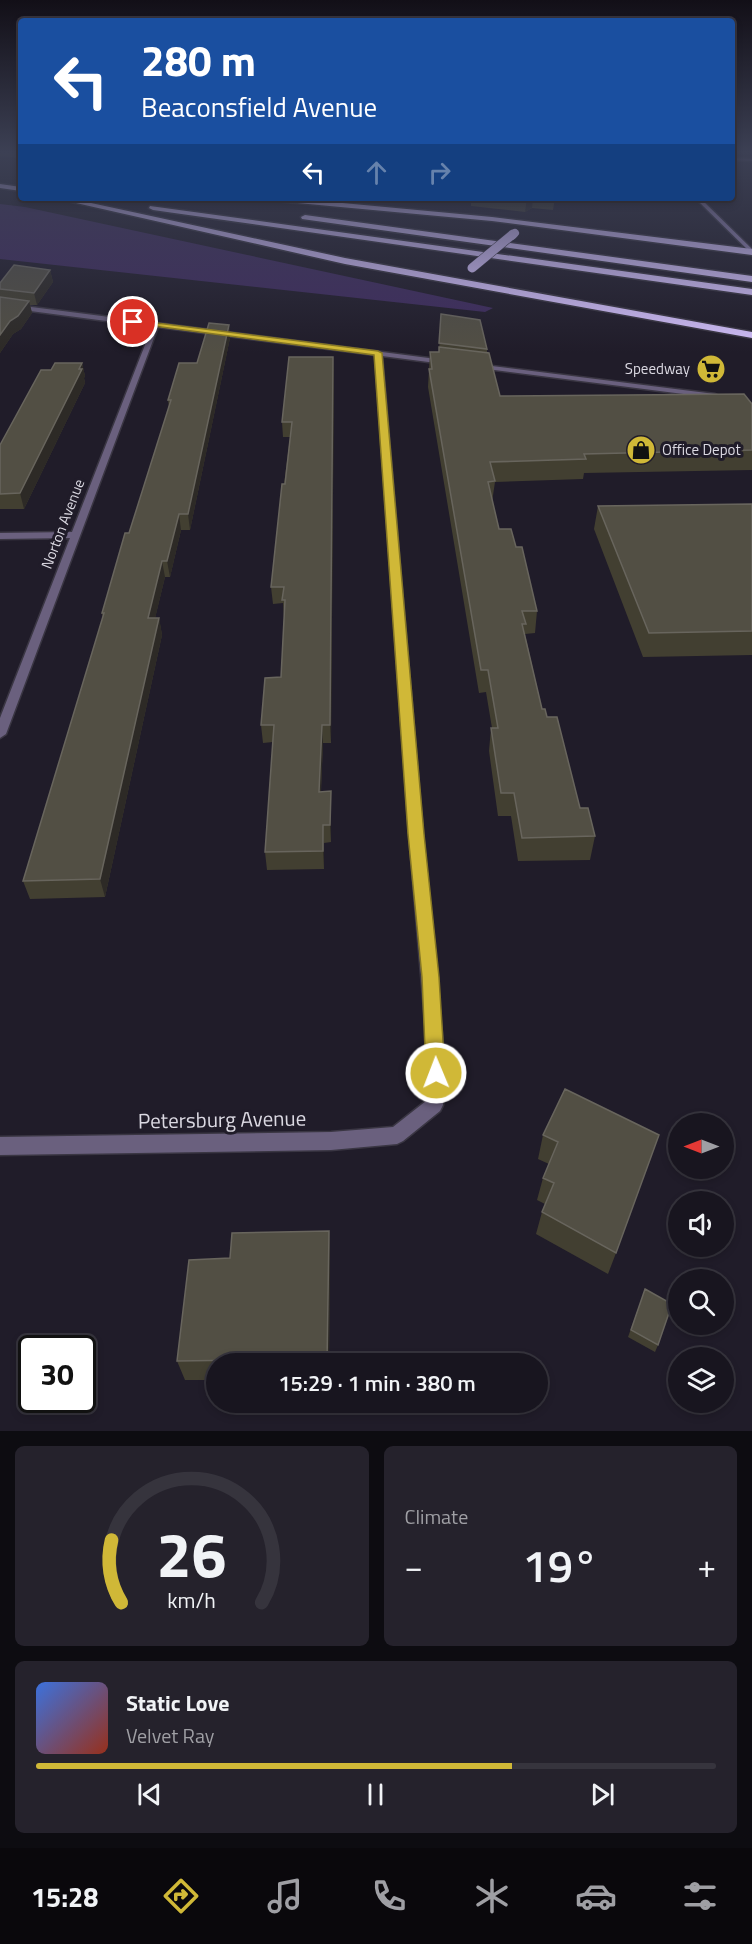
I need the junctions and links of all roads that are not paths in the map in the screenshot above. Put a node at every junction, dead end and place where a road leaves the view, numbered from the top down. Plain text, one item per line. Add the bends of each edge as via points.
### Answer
1 (156, 220) edge
2 (238, 220) edge
3 (326, 220) edge
4 (492, 220) edge
5 (719, 220) edge
6 (546, 226) junction
7 (752, 252) edge
8 (752, 279) edge
9 (465, 284) junction
10 (752, 292) edge
11 (0, 305) edge
12 (156, 325) junction
13 (752, 335) edge
14 (378, 353) junction
15 (447, 362) edge
16 (470, 365) edge
17 (726, 397) edge
18 (75, 535) junction
19 (0, 536) edge
20 (0, 734) edge
21 (0, 1146) edge

1 - 9 highway
2 - 10 highway
3 - 8 highway
4 - 6 highway
5 - 7 main road
6 - 7 highway
6 - 9 highway, bridge via 515,233 472,267 465,275
9 - 13 highway
11 - 12 street
12 - 14 street
12 - 18 street, Norton Avenue
14 - 15 street
14 - 21 street, Petersburg Avenue via 435,1034 434,1105 397,1135 319,1141
16 - 17 street
18 - 19 street
18 - 20 street, Norton Avenue

